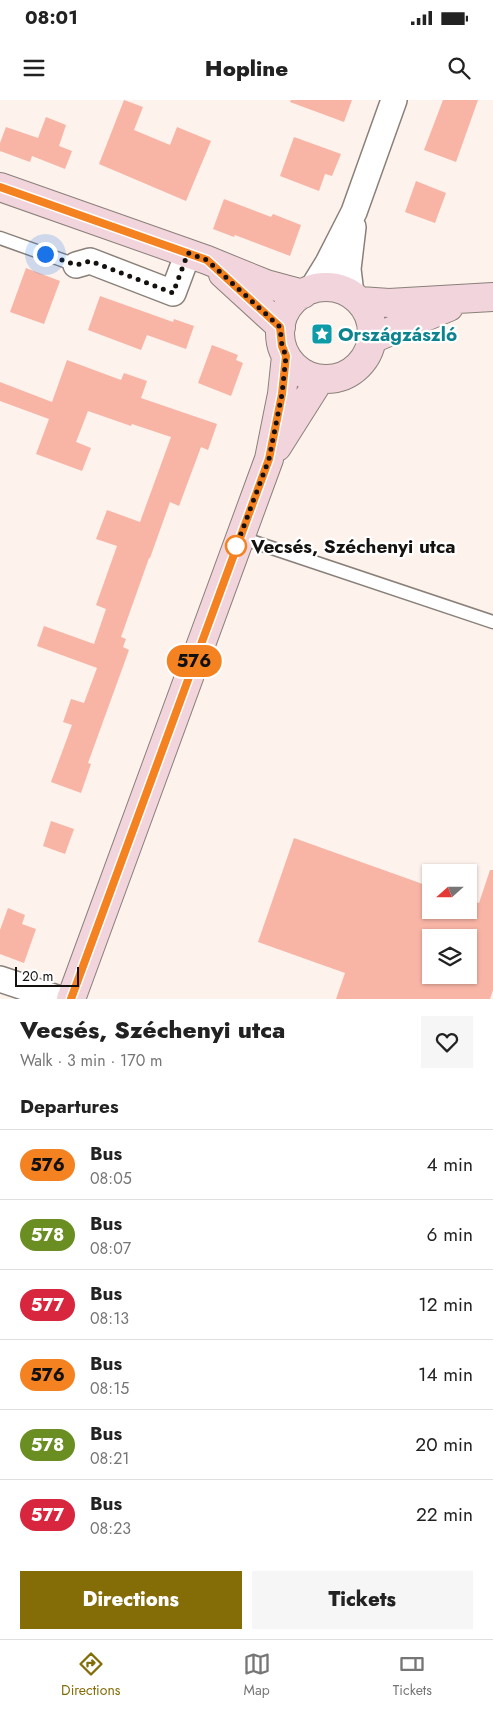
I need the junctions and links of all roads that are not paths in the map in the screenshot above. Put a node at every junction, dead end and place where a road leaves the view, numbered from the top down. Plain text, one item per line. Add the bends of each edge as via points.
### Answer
1 (394, 100) edge
2 (0, 187) edge
3 (354, 212) junction
4 (0, 238) edge
5 (198, 256) junction
6 (76, 265) joint
7 (308, 291) junction
8 (355, 297) junction
9 (493, 297) edge
10 (465, 300) junction
11 (280, 327) junction
12 (372, 338) junction
13 (286, 356) junction
14 (320, 379) junction
15 (269, 459) junction
16 (239, 537) junction
17 (493, 622) edge
18 (0, 979) edge
19 (60, 999) edge
20 (71, 999) edge

1 - 3 street
2 - 5 main road
3 - 7 street via 328,263
3 - 8 street via 348,268
4 - 6 lane
5 - 6 street via 173,293 90,261
5 - 7 main road via 266,284
5 - 11 main road
7 - 8 main road via 338,288
7 - 11 main road via 297,297 286,310
8 - 10 main road via 390,303
8 - 12 main road via 367,312
9 - 10 main road
10 - 12 main road
11 - 13 main road
12 - 14 main road via 360,365 334,379
13 - 14 main road via 306,375
13 - 15 main road
14 - 15 main road
15 - 16 main road
16 - 17 lane
16 - 20 main road
18 - 19 street

